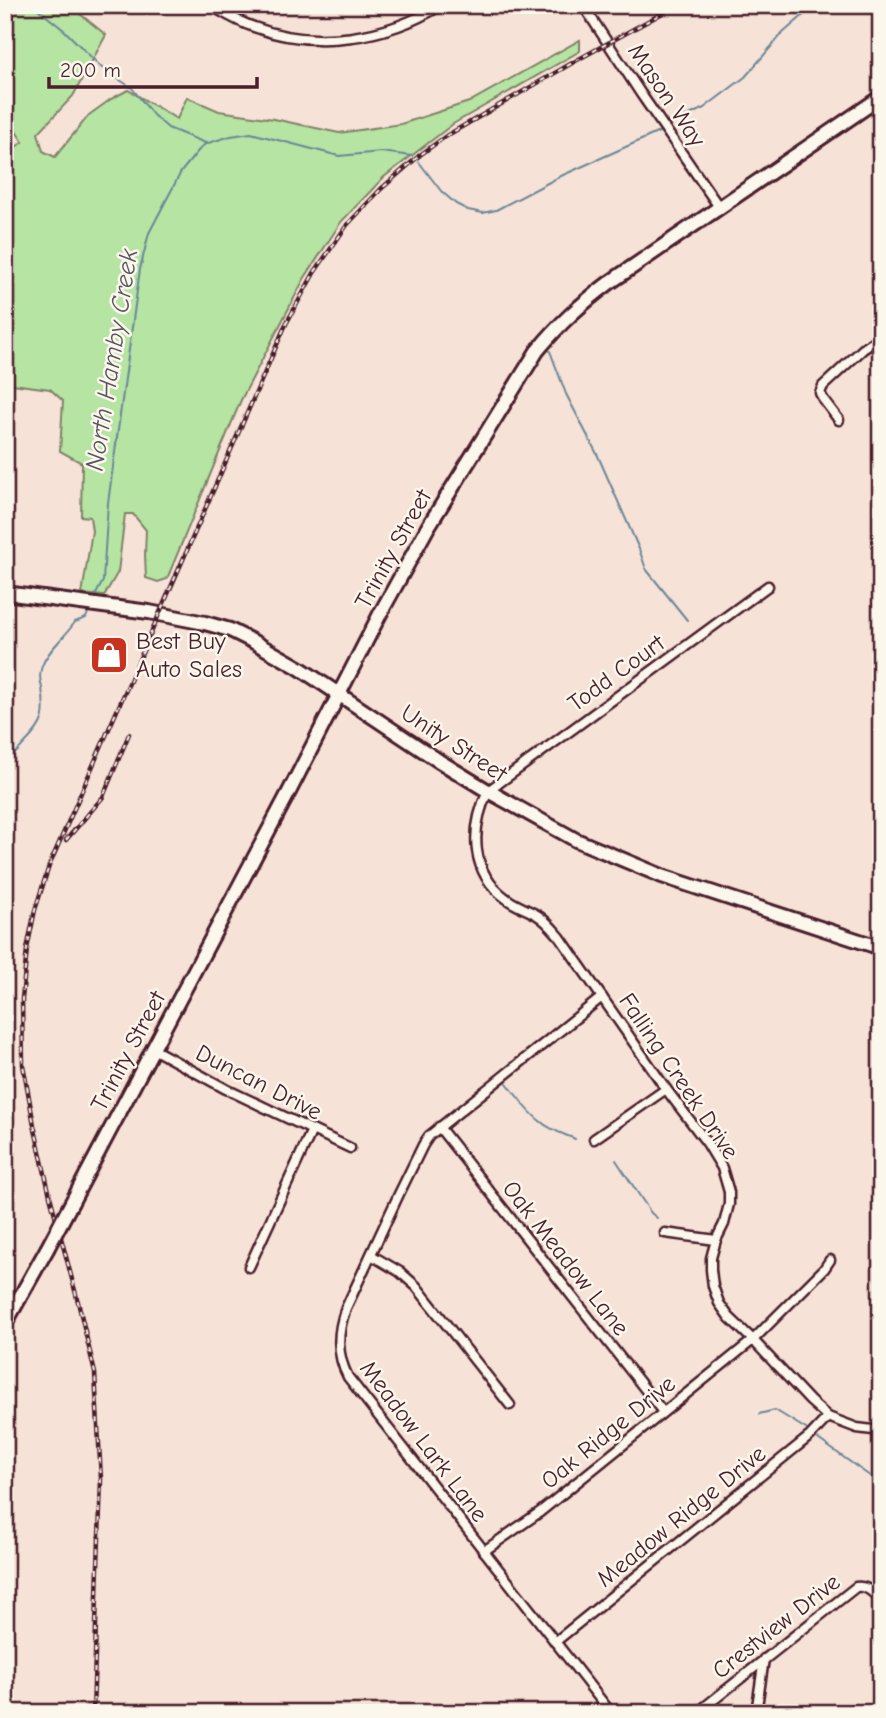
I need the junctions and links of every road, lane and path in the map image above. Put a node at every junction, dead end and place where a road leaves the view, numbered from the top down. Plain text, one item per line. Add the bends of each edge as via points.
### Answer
1 (210, 5) edge
2 (441, 5) edge
3 (583, 5) edge
4 (881, 97) edge
5 (719, 207) junction
6 (881, 337) edge
7 (839, 420) dead end
8 (768, 586) dead end
9 (5, 593) edge
10 (340, 693) junction
11 (488, 791) junction
12 (881, 948) edge
13 (602, 997) junction
14 (153, 1049) junction
15 (666, 1089) junction
16 (439, 1127) junction
17 (312, 1130) junction
18 (594, 1139) dead end
19 (350, 1147) dead end
20 (665, 1233) dead end
21 (716, 1240) junction
22 (371, 1255) junction
23 (830, 1260) dead end
24 (248, 1267) dead end
25 (5, 1324) edge
26 (753, 1340) junction
27 (510, 1405) dead end
28 (663, 1412) junction
29 (828, 1417) junction
30 (881, 1431) edge
31 (484, 1551) junction
32 (881, 1601) edge
33 (555, 1642) junction
34 (764, 1659) junction
35 (611, 1713) edge
36 (696, 1713) edge
37 (756, 1713) edge

1 - 2 street via 275,34 341,39 386,31
3 - 5 street, Mason Way
4 - 5 street, Trinity Street
5 - 10 street, Trinity Street via 577,308 537,351 428,527
6 - 7 street via 823,386 823,400
8 - 11 street, Todd Court
9 - 10 street, Unity Street via 205,622 230,630
10 - 11 street, Unity Street
10 - 14 street, Trinity Street
11 - 12 street, Unity Street via 576,840 654,873
11 - 13 street, Falling Creek Drive via 477,825 477,858 485,874 508,900 550,926
13 - 15 street, Falling Creek Drive
13 - 16 street, Meadow Lark Lane
14 - 17 street, Duncan Drive
14 - 25 street, Trinity Street, bridge
15 - 18 street
15 - 21 street, Falling Creek Drive via 722,1168 729,1204
16 - 22 street, Meadow Lark Lane via 423,1145
16 - 28 street, Oak Meadow Lane
17 - 19 street, Duncan Drive
17 - 24 street
20 - 21 street
21 - 26 street, Falling Creek Drive via 710,1270 719,1303
22 - 27 street via 416,1286
22 - 31 street, Meadow Lark Lane via 341,1321 338,1341 343,1368
23 - 26 street, Oak Ridge Drive
26 - 28 street, Oak Ridge Drive
26 - 29 street, Falling Creek Drive
28 - 31 street, Oak Ridge Drive via 540,1512
29 - 30 street, Falling Creek Drive
29 - 33 street, Meadow Ridge Drive via 800,1445
31 - 33 street, Meadow Lark Lane
32 - 34 street, Crestview Drive via 871,1591 856,1587
33 - 35 street, Meadow Lark Lane
34 - 36 street, Crestview Drive
34 - 37 street

